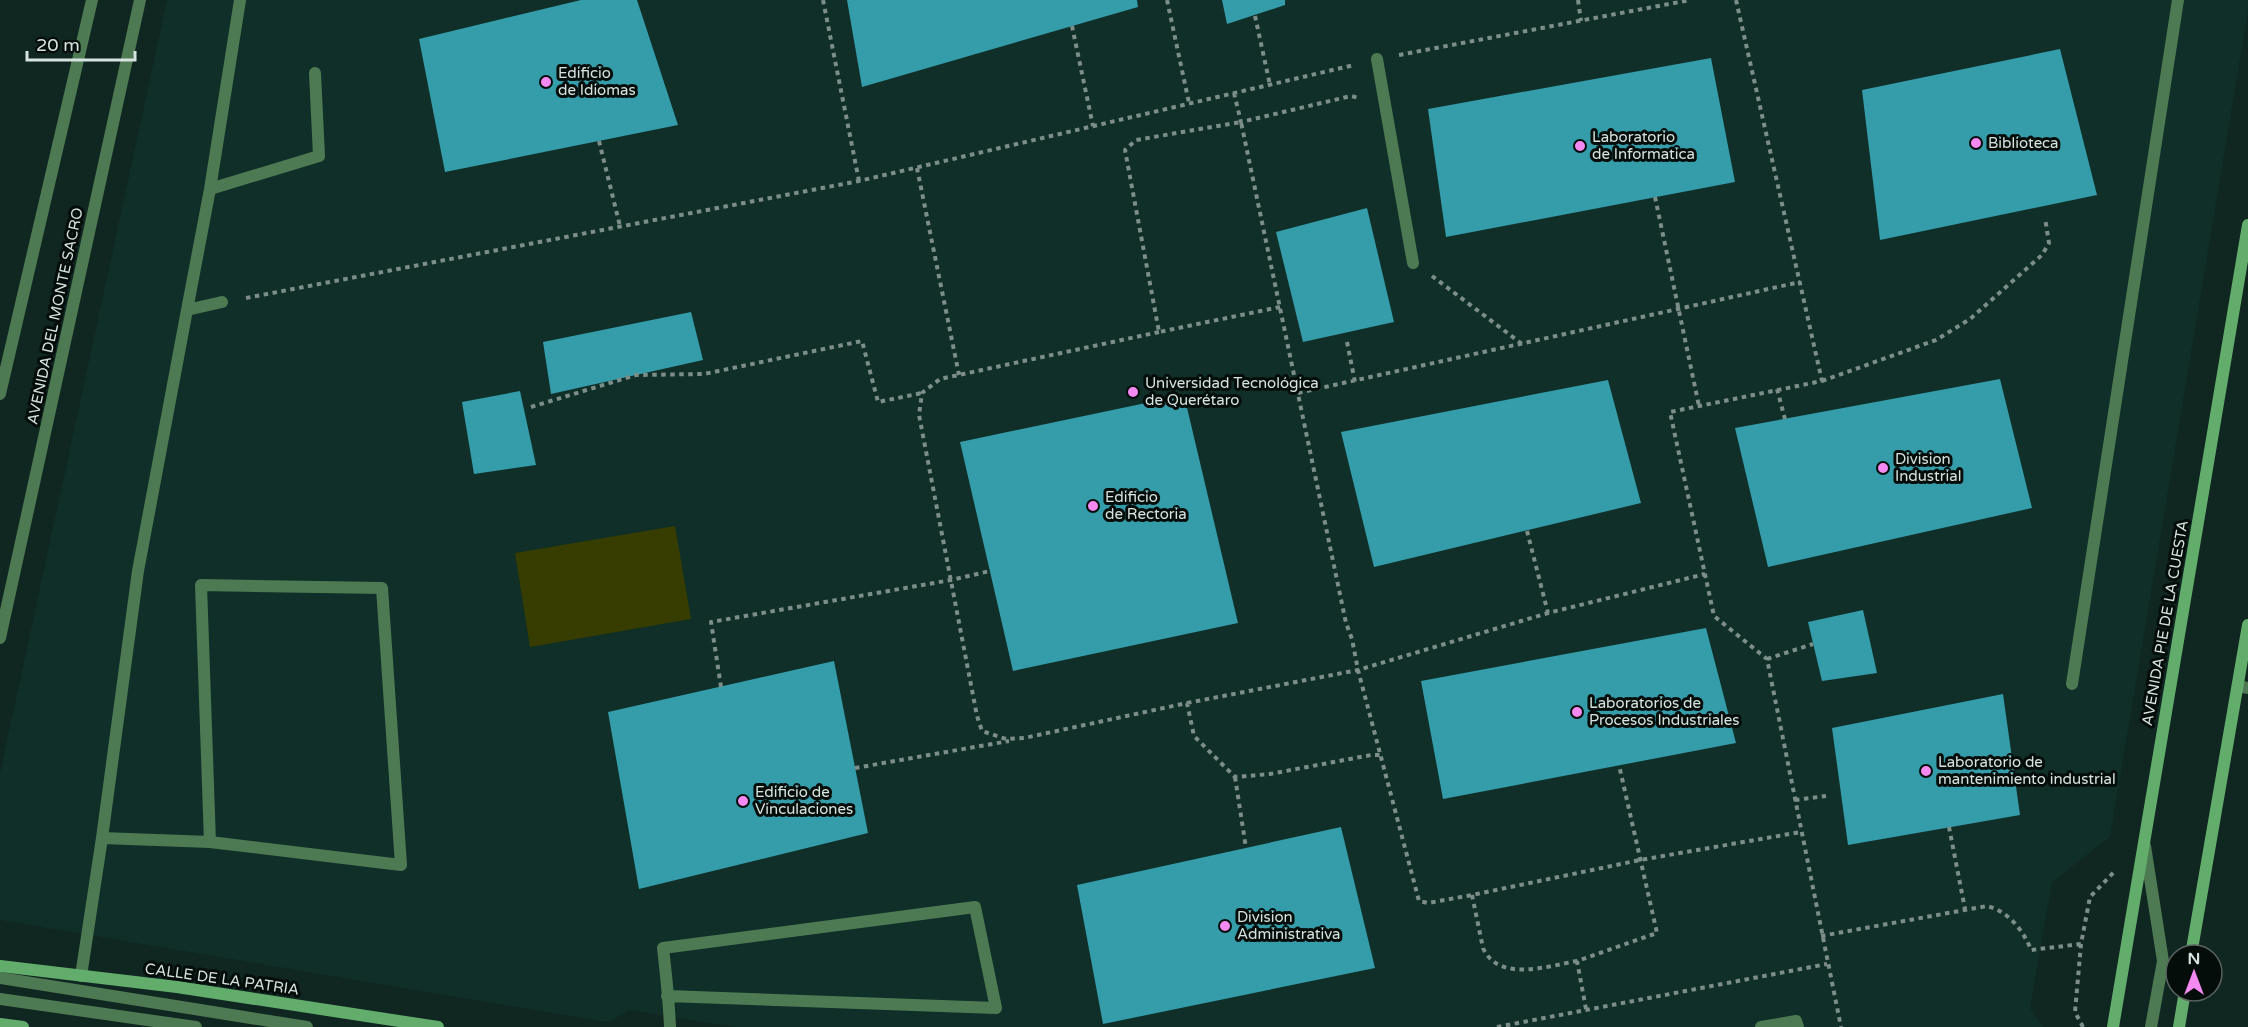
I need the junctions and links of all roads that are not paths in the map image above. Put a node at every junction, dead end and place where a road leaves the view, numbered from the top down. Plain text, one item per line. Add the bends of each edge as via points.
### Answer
1 (92, 0) edge
2 (140, 0) edge
3 (240, 0) edge
4 (2178, 0) edge
5 (1383, 58) road end
6 (315, 73) dead end
7 (210, 189) junction
8 (2248, 225) edge
9 (1413, 262) dead end
10 (222, 302) road end
11 (187, 310) junction
12 (0, 394) edge
13 (2248, 626) edge
14 (0, 638) edge
15 (2072, 684) dead end
16 (2243, 687) edge
17 (102, 838) junction
18 (210, 842) junction
19 (2144, 842) junction
20 (2193, 943) edge
21 (0, 966) edge
22 (81, 976) junction
23 (0, 978) edge
24 (667, 996) junction
25 (0, 999) edge
26 (2183, 1003) edge
27 (0, 1024) edge
28 (23, 1027) edge
29 (196, 1027) edge
30 (307, 1027) edge
31 (438, 1027) edge
32 (670, 1027) edge
33 (1761, 1027) edge
34 (1798, 1027) edge
35 (2113, 1027) edge
36 (2151, 1027) edge
37 (2179, 1027) edge

1 - 12 street
2 - 14 street, AVENIDA DEL MONTE SACRO
3 - 7 street
4 - 15 street
5 - 9 street
6 - 7 street via 319,156
7 - 11 street
8 - 19 main road, AVENIDA PIE DE LA CUESTA
10 - 11 street
11 - 17 street via 138,571
13 - 16 main road
16 - 20 main road
17 - 18 street
17 - 22 street
18 - 18 street via 401,865 382,588 201,585
19 - 35 main road, AVENIDA PIE DE LA CUESTA
19 - 36 street via 2163,961
21 - 22 main road, CALLE DE LA PATRIA
22 - 31 main road, CALLE DE LA PATRIA
23 - 30 street
24 - 24 street via 663,948 975,907 996,1008
24 - 32 street
25 - 29 street
26 - 37 main road
27 - 28 main road
33 - 34 street via 1796,1021

